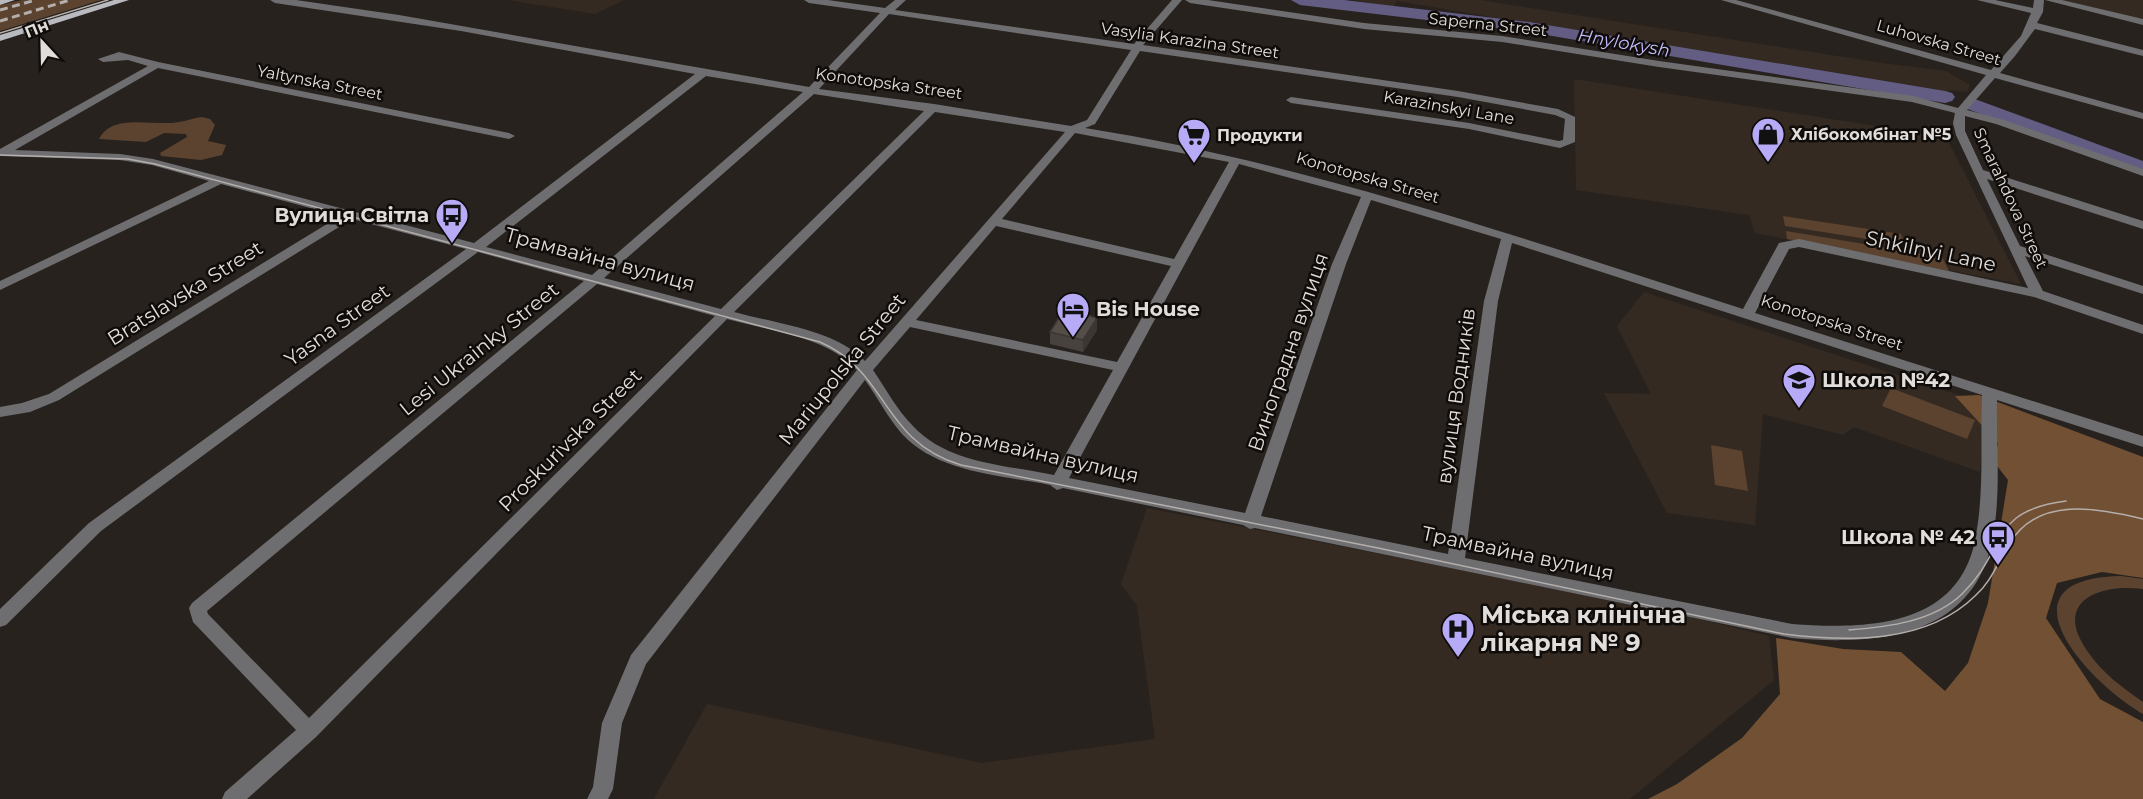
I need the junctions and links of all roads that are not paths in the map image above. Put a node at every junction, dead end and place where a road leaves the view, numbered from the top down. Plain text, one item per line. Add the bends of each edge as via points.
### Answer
1 (10, 0) edge
2 (124, 0) edge
3 (274, 0) edge
4 (809, 0) edge
5 (901, 0) edge
6 (1177, 0) edge
7 (1190, 0) edge
8 (1726, 0) edge
9 (1982, 0) edge
10 (2038, 0) edge
11 (2050, 0) edge
12 (0, 2) edge
13 (334, 3) edge
14 (888, 11) junction
15 (2038, 12) junction
16 (2143, 22) edge
17 (2031, 25) junction
18 (0, 38) edge
19 (1137, 48) junction
20 (2143, 53) edge
21 (125, 58) dead end
22 (157, 65) junction
23 (706, 71) junction
24 (1993, 75) junction
25 (812, 90) junction
26 (1291, 100) dead end
27 (934, 107) junction
28 (1960, 110) junction
29 (1565, 114) joint
30 (2143, 116) edge
31 (1073, 129) junction
32 (509, 136) dead end
33 (0, 153) edge
34 (1235, 160) junction
35 (1977, 172) junction
36 (2143, 174) edge
37 (222, 179) junction
38 (1367, 196) junction
39 (351, 214) junction
40 (992, 222) junction
41 (2143, 225) edge
42 (1508, 236) junction
43 (476, 248) junction
44 (2016, 249) junction
45 (1179, 264) junction
46 (595, 279) junction
47 (0, 286) edge
48 (2143, 290) edge
49 (2038, 294) junction
50 (724, 314) junction
51 (1747, 314) junction
52 (908, 322) junction
53 (2143, 330) edge
54 (1120, 368) junction
55 (866, 369) junction
56 (1990, 392) junction
57 (0, 412) edge
58 (2143, 442) edge
59 (1057, 483) junction
60 (1251, 522) junction
61 (1455, 562) junction
62 (0, 620) edge
63 (309, 731) junction
64 (232, 799) edge
65 (597, 799) edge

1 - 12 main road
2 - 18 main road
3 - 13 street, Konotopska Street
4 - 14 street, Vasylia Karazina Street
5 - 14 street, Lesi Ukrainky Street
6 - 19 street, Mariupolska Street
7 - 28 street, Saperna Street via 1364,26 1502,39 1913,99
8 - 24 street, Luhovska Street
9 - 15 street
10 - 15 street, Smarahdova Street
11 - 16 street
13 - 23 street, Konotopska Street
14 - 19 street, Vasylia Karazina Street
14 - 25 street, Lesi Ukrainky Street
15 - 17 street, Smarahdova Street
17 - 20 street
17 - 24 street, Smarahdova Street via 2019,48
19 - 29 street, Vasylia Karazina Street via 1458,94
19 - 31 street, Mariupolska Street via 1091,122
21 - 22 street, Yaltynska Street
22 - 32 street, Yaltynska Street
22 - 33 street
23 - 25 street, Konotopska Street
23 - 43 street, Yasna Street
24 - 28 street, Smarahdova Street
24 - 30 street, Luhovska Street
25 - 27 street, Konotopska Street
25 - 46 street, Lesi Ukrainky Street
26 - 29 street, Karazinskyi Lane via 1413,117 1560,145 1569,142 1570,119
27 - 31 street, Konotopska Street
27 - 50 street, Proskurivska Street
28 - 35 street, Smarahdova Street via 1958,124
28 - 36 street, Saperna Street
31 - 34 street, Konotopska Street
31 - 40 street, Mariupolska Street
33 - 37 street, Трамвайна вулиця via 139,159
34 - 38 street, Konotopska Street
34 - 45 street
35 - 41 street
35 - 44 street, Smarahdova Street
37 - 39 street, Трамвайна вулиця
37 - 47 street
38 - 42 street, Konotopska Street
38 - 60 street, Виноградна вулиця via 1339,264
39 - 43 street, Трамвайна вулиця
39 - 57 street, Bratslavska Street via 40,404
40 - 45 street
40 - 52 street, Mariupolska Street
42 - 51 street, Konotopska Street
42 - 61 street, вулиця Водників via 1491,301
43 - 46 street, Трамвайна вулиця
43 - 62 street, Yasna Street via 95,527
44 - 48 street
44 - 49 street, Smarahdova Street
45 - 54 street
46 - 50 street, Трамвайна вулиця
46 - 63 street, Lesi Ukrainky Street via 198,608 199,616
49 - 51 street, Shkilnyi Lane via 1793,243 1784,246
49 - 53 street, Shkilnyi Lane
50 - 55 street, Трамвайна вулиця via 836,344
50 - 63 street, Proskurivska Street
51 - 56 street, Konotopska Street
52 - 54 street
52 - 55 street, Mariupolska Street
54 - 59 street
55 - 59 street, Трамвайна вулиця via 908,431 931,450 963,462
55 - 65 street, Mariupolska Street via 638,660 612,723 603,789
56 - 58 street, Konotopska Street
56 - 61 street, Трамвайна вулиця via 1985,524 1974,573 1938,611 1910,624 1884,631 1840,634 1772,628
59 - 60 street, Трамвайна вулиця
60 - 61 street, Трамвайна вулиця
63 - 64 street, Proskurivska Street

